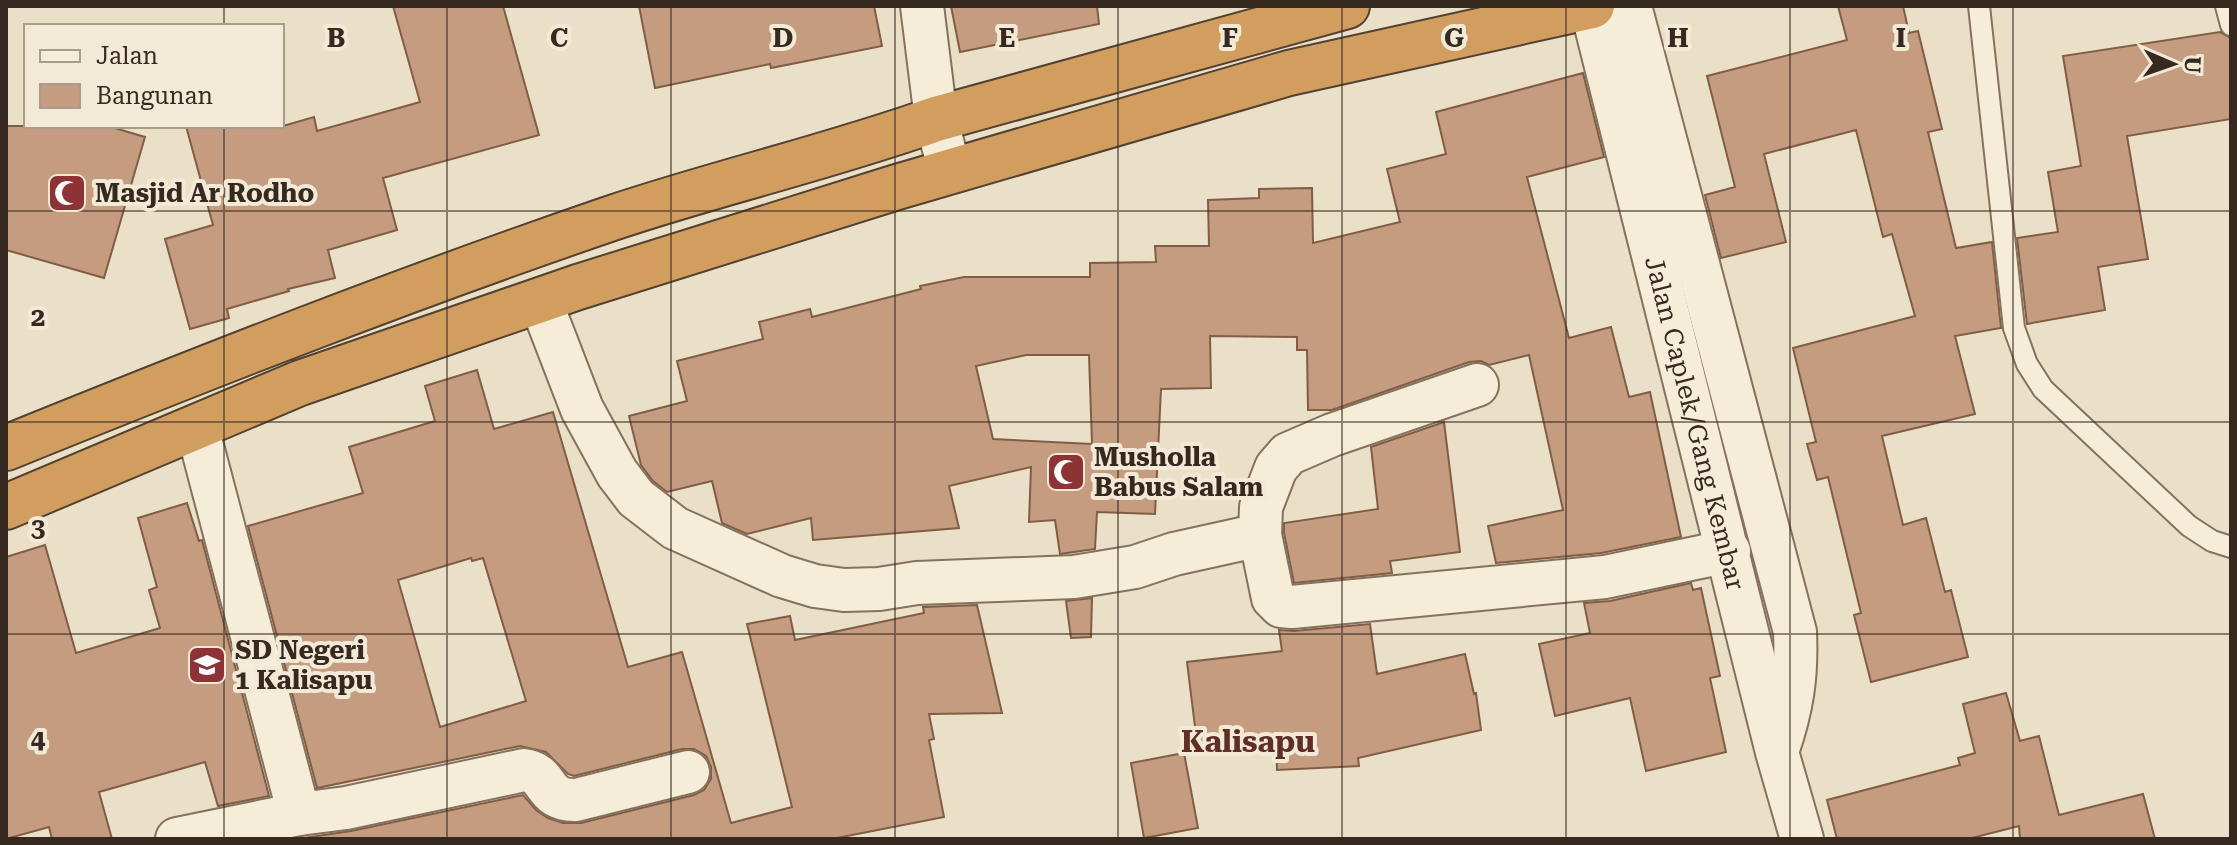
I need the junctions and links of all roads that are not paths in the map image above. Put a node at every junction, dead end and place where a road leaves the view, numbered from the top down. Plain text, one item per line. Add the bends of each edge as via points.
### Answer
1 (922, 6) edge
2 (1347, 6) edge
3 (1591, 6) edge
4 (1630, 6) edge
5 (1979, 6) edge
6 (2226, 6) edge
7 (2231, 25) edge
8 (936, 119) junction
9 (950, 171) junction
10 (540, 300) junction
11 (1477, 385) dead end
12 (197, 427) junction
13 (21, 442) edge
14 (54, 486) junction
15 (6, 507) edge
16 (1260, 535) junction
17 (2231, 547) edge
18 (1729, 551) junction
19 (1777, 752) junction
20 (688, 772) dead end
21 (299, 814) junction
22 (177, 839) edge
23 (1802, 839) edge

1 - 8 street
2 - 8 highway
3 - 9 highway via 1289,73
3 - 18 street, Jalan Caplek/Gang Kembar
4 - 19 street via 1795,632 1792,708
5 - 17 lane via 2014,328 2027,364 2043,389 2189,526
6 - 7 lane
8 - 9 street
8 - 13 highway via 614,217 296,332
9 - 10 highway
10 - 12 highway via 300,383
10 - 16 street via 582,409 636,498 675,528 782,576 844,590 1074,577
11 - 16 street via 1288,454 1276,468 1261,507
12 - 14 highway
12 - 21 street
13 - 14 highway
14 - 15 highway
16 - 18 street via 1273,598 1292,607 1605,577
18 - 19 street, Jalan Caplek/Gang Kembar
19 - 23 street, Jalan Caplek/Gang Kembar
20 - 21 street via 564,801 537,774 524,770
21 - 22 street

